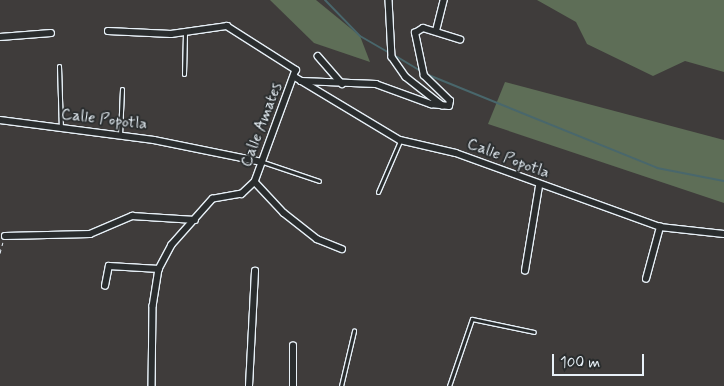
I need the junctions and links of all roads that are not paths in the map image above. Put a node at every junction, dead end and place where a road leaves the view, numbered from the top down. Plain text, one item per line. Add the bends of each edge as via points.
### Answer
1 (389, 0) edge
2 (444, 0) edge
3 (436, 31) junction
4 (108, 32) dead end
5 (51, 33) dead end
6 (185, 33) junction
7 (0, 37) edge
8 (460, 39) dead end
9 (318, 56) dead end
10 (59, 66) dead end
11 (184, 74) dead end
12 (298, 79) junction
13 (342, 84) junction
14 (122, 89) dead end
15 (442, 105) junction
16 (0, 120) edge
17 (61, 128) junction
18 (120, 135) junction
19 (400, 140) junction
20 (262, 162) junction
21 (319, 181) dead end
22 (254, 182) junction
23 (540, 186) junction
24 (378, 192) dead end
25 (195, 220) junction
26 (660, 227) junction
27 (724, 234) edge
28 (5, 236) road end
29 (342, 249) dead end
30 (159, 269) junction
31 (255, 271) dead end
32 (525, 271) dead end
33 (646, 278) dead end
34 (105, 286) dead end
35 (354, 331) dead end
36 (534, 332) dead end
37 (294, 346) dead end
38 (152, 386) edge
39 (248, 386) edge
40 (293, 386) edge
41 (341, 386) edge
42 (449, 386) edge

1 - 15 street via 392,57 406,77
2 - 3 street
3 - 8 street
3 - 15 street via 417,28 414,37 428,83 452,102
4 - 6 street
5 - 7 street
6 - 11 lane
6 - 12 street, Calle Amates via 227,26 294,66
9 - 13 street
10 - 17 lane
12 - 13 street
12 - 19 street, Calle Popotla
12 - 20 street, Calle Amates
13 - 15 street via 376,84
14 - 18 lane
16 - 17 street, Calle Popotla
17 - 18 street, Calle Popotla
18 - 20 street, Calle Popotla
19 - 23 street, Calle Popotla via 456,153
19 - 24 lane
20 - 21 lane
20 - 22 street, Calle Amates
22 - 25 street, Calle Amates via 242,194 217,197
22 - 29 street via 284,213 317,239
23 - 26 street, Calle Popotla
23 - 32 street
25 - 28 street via 132,216 90,234
25 - 30 street, Calle Amates
26 - 27 street, Calle Popotla
26 - 33 street
30 - 34 street via 109,266
30 - 38 street, Calle Amates via 153,306
31 - 39 street
35 - 41 lane
36 - 42 lane via 472,319
37 - 40 street

